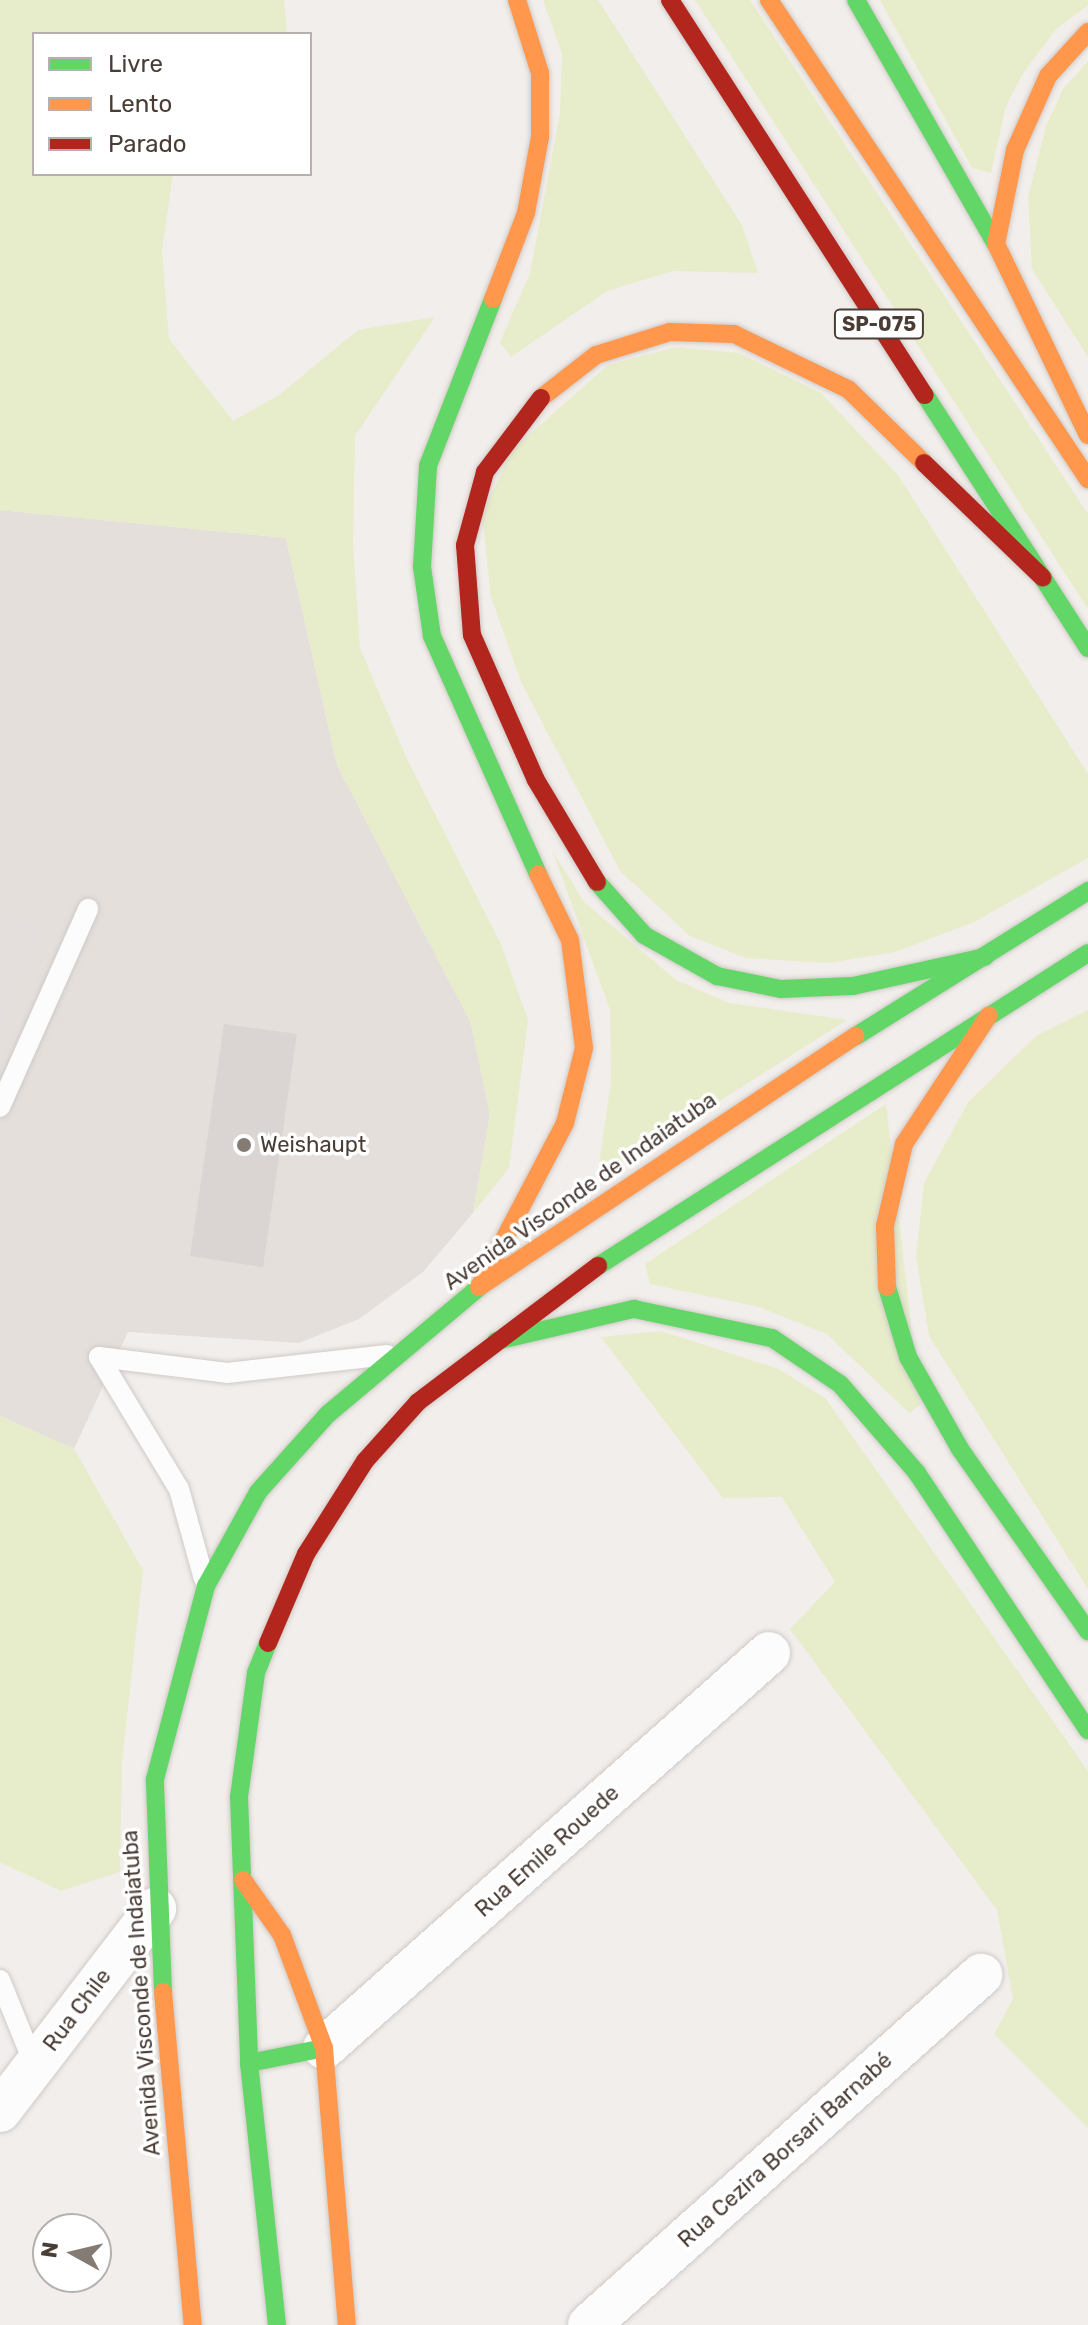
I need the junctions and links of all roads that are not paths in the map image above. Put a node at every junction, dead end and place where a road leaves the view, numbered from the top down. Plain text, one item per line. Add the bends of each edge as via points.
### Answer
1 (517, 0) edge
2 (670, 0) edge
3 (769, 0) edge
4 (856, 0) edge
5 (1088, 32) edge
6 (996, 244) junction
7 (1088, 435) edge
8 (1088, 479) edge
9 (1043, 578) junction
10 (1088, 648) edge
11 (1088, 891) edge
12 (88, 909) dead end
13 (1088, 953) edge
14 (985, 957) junction
15 (989, 1015) junction
16 (0, 1107) edge
17 (479, 1287) junction
18 (496, 1341) junction
19 (399, 1354) junction
20 (206, 1586) junction
21 (1088, 1631) edge
22 (769, 1653) dead end
23 (1088, 1730) edge
24 (243, 1880) junction
25 (155, 1909) junction
26 (981, 1975) dead end
27 (0, 1980) edge
28 (324, 2048) junction
29 (249, 2063) junction
30 (35, 2066) junction
31 (0, 2111) edge
32 (193, 2325) edge
33 (277, 2325) edge
34 (347, 2325) edge
35 (589, 2325) edge

1 - 17 main road via 540,73 540,137 526,213 428,466 422,567 432,636 462,715 570,940 584,1048 565,1123
2 - 9 main road, SP-075
3 - 8 main road
4 - 6 main road
5 - 6 main road via 1048,76 1015,150
6 - 7 main road
9 - 10 main road, SP-075
9 - 14 main road via 848,389 734,334 670,332 596,355 537,401 485,472 465,545 472,635 536,780 594,878 644,935 717,976 781,989 853,986
11 - 14 main road, Avenida Visconde de Indaiatuba
12 - 16 lane
13 - 15 main road
14 - 17 main road, Avenida Visconde de Indaiatuba via 734,1113
15 - 18 main road via 626,1246
15 - 21 main road via 904,1144 885,1226 885,1282 908,1357 960,1449
17 - 19 main road, Avenida Visconde de Indaiatuba
18 - 23 main road via 634,1309 707,1320 784,1346 840,1384 917,1473
18 - 24 main road via 418,1402 365,1461 306,1554 256,1673 239,1797
19 - 20 main road, Avenida Visconde de Indaiatuba via 328,1414 258,1492
19 - 20 lane via 227,1373 99,1357 179,1489
20 - 25 main road, Avenida Visconde de Indaiatuba via 155,1779
22 - 28 street, Rua Emile Rouede
24 - 28 main road via 282,1935
24 - 29 main road
25 - 30 street, Rua Chile
25 - 32 main road, Avenida Visconde de Indaiatuba
26 - 35 street, Rua Cezira Borsari Barnabé
27 - 30 lane
28 - 29 main road
28 - 34 main road
29 - 33 main road
30 - 31 street, Rua Chile

